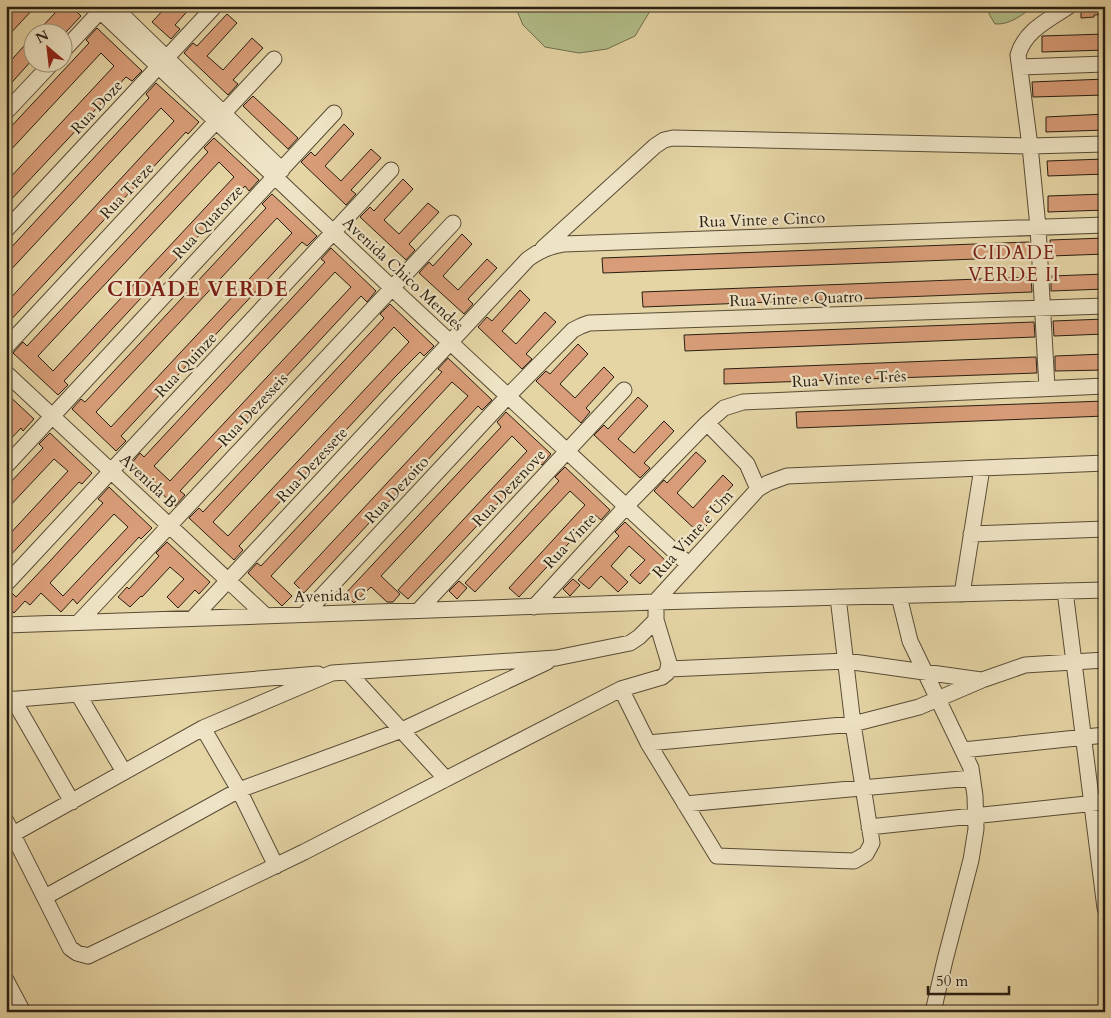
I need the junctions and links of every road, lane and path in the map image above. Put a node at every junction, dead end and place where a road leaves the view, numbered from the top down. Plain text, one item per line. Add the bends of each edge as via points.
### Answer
1 (1069, 6) edge
2 (103, 8) edge
3 (213, 8) dead end
4 (72, 41) edge
5 (274, 59) dead end
6 (163, 62) junction
7 (1105, 64) edge
8 (1020, 67) junction
9 (44, 72) edge
10 (6, 112) edge
11 (334, 113) dead end
12 (221, 117) junction
13 (1105, 144) edge
14 (1030, 146) junction
15 (390, 170) dead end
16 (278, 173) junction
17 (453, 223) dead end
18 (1105, 225) edge
19 (1038, 227) junction
20 (336, 229) junction
21 (6, 230) edge
22 (538, 252) junction
23 (395, 284) junction
24 (1105, 306) edge
25 (1043, 308) junction
26 (454, 340) junction
27 (6, 348) edge
28 (6, 373) edge
29 (1105, 386) edge
30 (1047, 388) junction
31 (624, 390) dead end
32 (511, 393) junction
33 (52, 416) junction
34 (707, 423) junction
35 (571, 448) junction
36 (1105, 463) edge
37 (6, 466) edge
38 (982, 468) junction
39 (111, 471) junction
40 (758, 489) junction
41 (630, 503) junction
42 (170, 526) junction
43 (1105, 528) edge
44 (971, 534) junction
45 (692, 561) junction
46 (228, 580) junction
47 (6, 584) edge
48 (1105, 590) edge
49 (1065, 591) junction
50 (962, 594) junction
51 (899, 596) junction
52 (838, 597) junction
53 (655, 602) junction
54 (534, 606) junction
55 (419, 610) junction
56 (305, 614) junction
57 (266, 616) junction
58 (192, 618) junction
59 (656, 620) junction
60 (79, 622) junction
61 (6, 625) edge
62 (556, 658) junction
63 (1105, 660) edge
64 (846, 661) junction
65 (1074, 661) junction
66 (669, 669) junction
67 (348, 672) junction
68 (925, 672) junction
69 (332, 673) junction
70 (982, 680) junction
71 (621, 689) junction
72 (78, 694) junction
73 (938, 699) junction
74 (10, 700) edge
75 (854, 724) junction
76 (203, 728) junction
77 (402, 730) junction
78 (1105, 735) edge
79 (1083, 738) junction
80 (648, 743) junction
81 (963, 750) junction
82 (124, 772) junction
83 (972, 778) junction
84 (446, 779) junction
85 (863, 788) junction
86 (238, 790) junction
87 (72, 802) junction
88 (1098, 803) edge
89 (685, 804) junction
90 (975, 816) junction
91 (6, 821) edge
92 (870, 827) junction
93 (10, 837) edge
94 (276, 866) junction
95 (1102, 866) edge
96 (45, 898) junction
97 (1105, 908) edge
98 (6, 980) edge
99 (23, 1012) edge
100 (934, 1012) edge

1 - 8 street via 1029,34 1018,55
2 - 4 street
2 - 6 street, Avenida Chico Mendes
3 - 6 street, Rua Doze
5 - 12 street, Rua Treze
6 - 12 street, Avenida Chico Mendes
6 - 21 street, Rua Doze
7 - 8 street
8 - 14 street
9 - 10 street
11 - 16 street, Rua Quatorze
12 - 16 street, Avenida Chico Mendes
12 - 27 street, Rua Treze
13 - 14 street
14 - 19 street
14 - 22 street via 673,138 655,146
15 - 20 street, Rua Quinze
16 - 20 street, Avenida Chico Mendes
16 - 33 street, Rua Quatorze
17 - 23 street, Rua Dezesseis
18 - 19 street, Rua Vinte e Cinco
19 - 22 street, Rua Vinte e Cinco via 563,244
19 - 25 street
20 - 23 street, Avenida Chico Mendes
20 - 39 street, Rua Quinze
22 - 26 street, Rua Vinte e Cinco
23 - 26 street, Avenida Chico Mendes
23 - 42 street, Rua Dezesseis
24 - 25 street, Rua Vinte e Quatro
25 - 30 street
25 - 32 street, Rua Vinte e Quatro via 590,323 573,330
26 - 32 street, Avenida Chico Mendes
26 - 46 street, Rua Dezessete
28 - 33 street, Avenida B
29 - 30 street, Rua Vinte e Três
30 - 34 street, Rua Vinte e Três via 744,402 724,408
31 - 35 street, Rua Dezenove
32 - 35 street, Avenida Chico Mendes
32 - 56 street, Rua Dezoito
33 - 37 street, Rua Quatorze
33 - 39 street, Avenida B
34 - 40 street via 747,464
34 - 41 street, Rua Vinte e Três
35 - 41 street, Avenida Chico Mendes
35 - 55 street, Rua Dezenove
36 - 38 street
38 - 40 street via 787,476
38 - 44 street
39 - 42 street, Avenida B
39 - 47 street, Rua Quinze
40 - 45 street, Rua Vinte e Um
41 - 45 street, Avenida Chico Mendes
41 - 54 street, Rua Vinte
42 - 46 street, Avenida B
42 - 60 street, Rua Dezesseis
43 - 44 street
44 - 50 street
45 - 53 street, Rua Vinte e Um
46 - 57 street, Avenida B
46 - 58 street, Rua Dezessete
48 - 49 street, Avenida C
49 - 50 street, Avenida C
49 - 65 street
50 - 51 street, Avenida C
51 - 52 street, Avenida C
51 - 68 street via 910,641
52 - 53 street, Avenida C
52 - 64 street
53 - 54 street, Avenida C
53 - 59 street
54 - 55 street, Avenida C
55 - 56 street, Avenida C
56 - 57 street, Avenida C
57 - 58 street, Avenida C
58 - 60 street, Avenida C
59 - 62 street via 630,643
59 - 66 street
60 - 61 street, Avenida C
62 - 67 street
62 - 77 street
63 - 65 street
64 - 66 street
64 - 68 street
64 - 75 street
65 - 70 street via 1025,665
65 - 79 street
66 - 71 street via 662,677
67 - 69 street
67 - 77 street
68 - 70 street
68 - 73 street
69 - 72 street
69 - 76 street
70 - 73 street
71 - 80 street
71 - 84 street
72 - 74 street
72 - 82 street
73 - 75 street
73 - 81 street
74 - 87 street
75 - 80 street
75 - 85 street
76 - 82 street
76 - 86 street
77 - 84 street
77 - 86 street
78 - 79 street
79 - 81 street
79 - 88 street
80 - 89 street
81 - 83 street
82 - 87 street
83 - 85 street
83 - 90 street
84 - 94 street
85 - 89 street
85 - 92 street
86 - 94 street
86 - 96 street
87 - 93 street
88 - 90 street
88 - 95 street
89 - 92 street via 716,856 854,861 866,854 872,843
90 - 92 street
90 - 100 street via 971,860
91 - 93 street
93 - 96 street
94 - 96 street via 88,956 70,948
95 - 97 street
98 - 99 street

